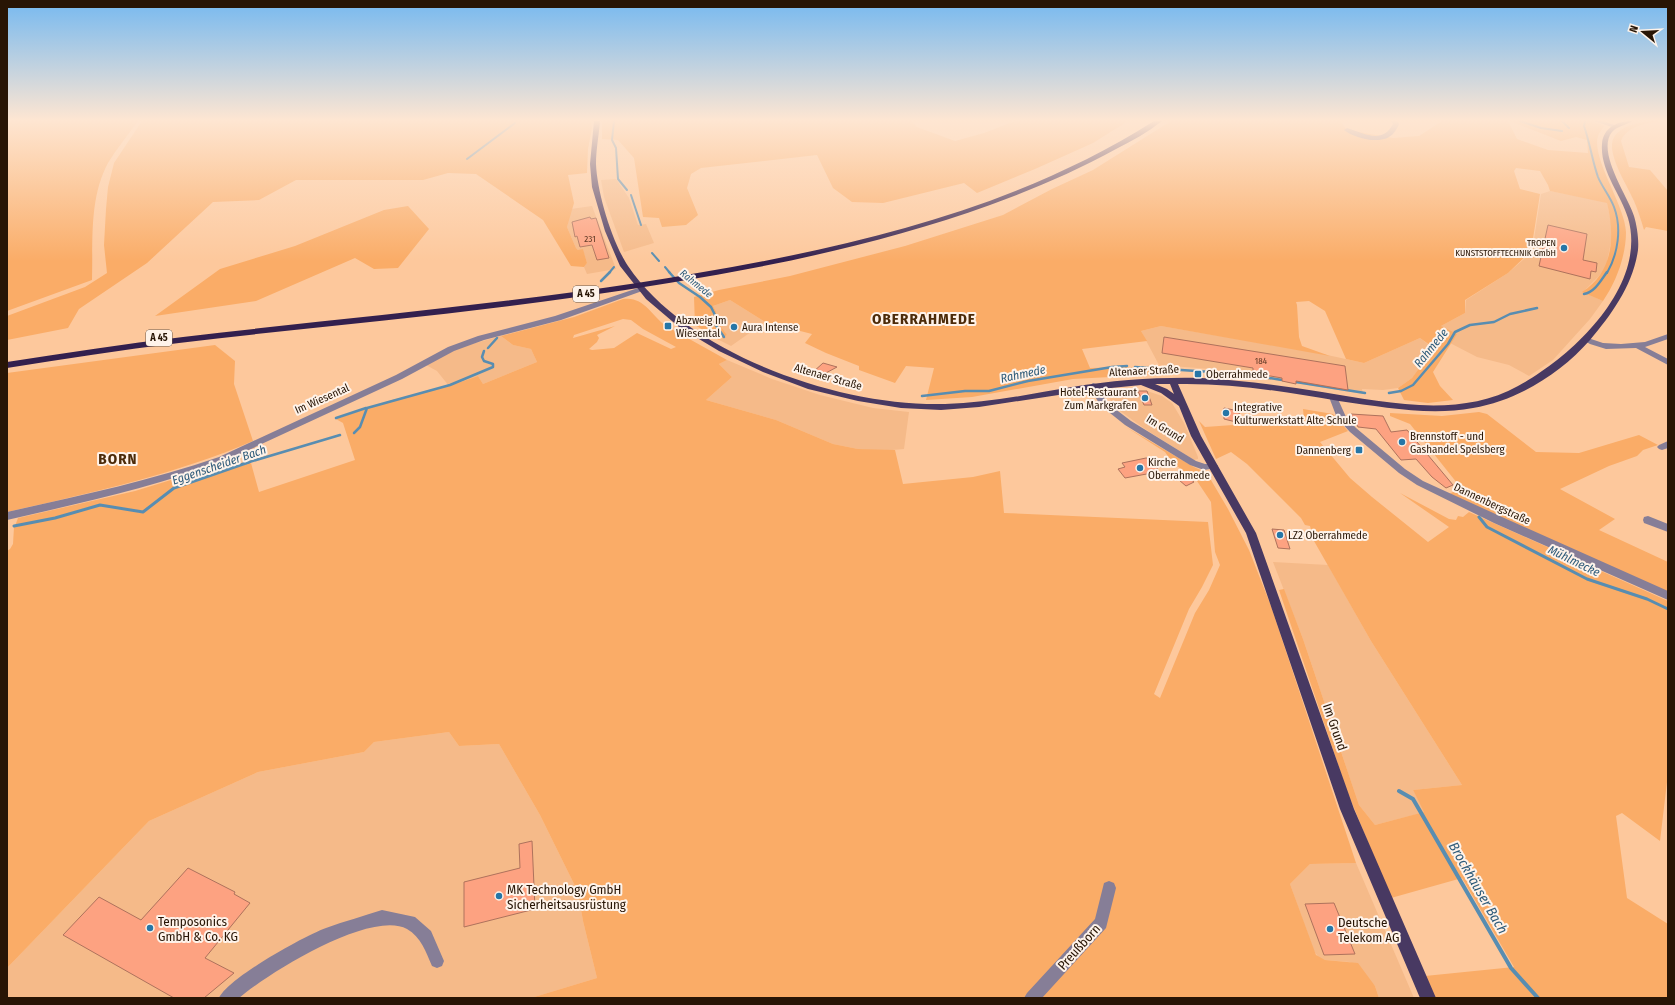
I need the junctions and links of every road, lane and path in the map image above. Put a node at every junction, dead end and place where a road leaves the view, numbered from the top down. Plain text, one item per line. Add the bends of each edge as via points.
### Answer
1 (593, 168) edge
2 (1066, 168) edge
3 (1073, 168) edge
4 (1611, 168) edge
5 (858, 241) junction
6 (641, 290) junction
7 (310, 325) junction
8 (1668, 336) edge
9 (1585, 339) junction
10 (1636, 345) junction
11 (7, 360) edge
12 (1668, 362) edge
13 (7, 365) edge
14 (1141, 381) junction
15 (1173, 381) junction
16 (1092, 386) junction
17 (1333, 397) junction
18 (1182, 404) junction
19 (1213, 466) junction
20 (7, 516) edge
21 (1648, 520) dead end
22 (1668, 528) edge
23 (1668, 596) edge
24 (1110, 888) dead end
25 (438, 961) dead end
26 (227, 998) edge
27 (1032, 998) edge
28 (1428, 998) edge

1 - 6 main road, Altenaer Straße via 596,189 612,241 620,259
2 - 5 highway, A 45 via 1013,191
3 - 5 highway, A 45 via 975,208
4 - 9 main road, Altenaer Straße via 1633,221 1634,252 1625,282 1615,301
5 - 7 highway, A 45 via 703,275 575,296
6 - 16 main road, Altenaer Straße via 675,321 703,340 793,380 875,402 937,407 979,405
6 - 20 street, Im Wiesental via 558,318 481,338 451,349 399,377 216,462 121,490
7 - 11 highway, A 45 via 116,343
7 - 13 highway, A 45 via 111,349
8 - 10 street
9 - 10 street via 1612,347
9 - 17 main road, Altenaer Straße via 1564,359 1534,381 1484,403 1446,408 1418,408
10 - 12 street
14 - 15 main road, Altenaer Straße
14 - 16 main road, Altenaer Straße
14 - 18 main road via 1164,391
15 - 17 main road, Altenaer Straße via 1224,382
15 - 18 main road, Im Grund
16 - 19 street, Im Grund via 1103,403 1128,423 1193,463
17 - 23 street, Dannenbergstraße via 1342,418 1353,430 1402,471 1420,482 1490,517
18 - 19 main road, Im Grund
19 - 28 main road, Im Grund via 1251,533 1347,809
21 - 22 street
24 - 27 street, Preußborn via 1101,923
25 - 26 street via 426,936 410,922 382,917 308,944 248,980

